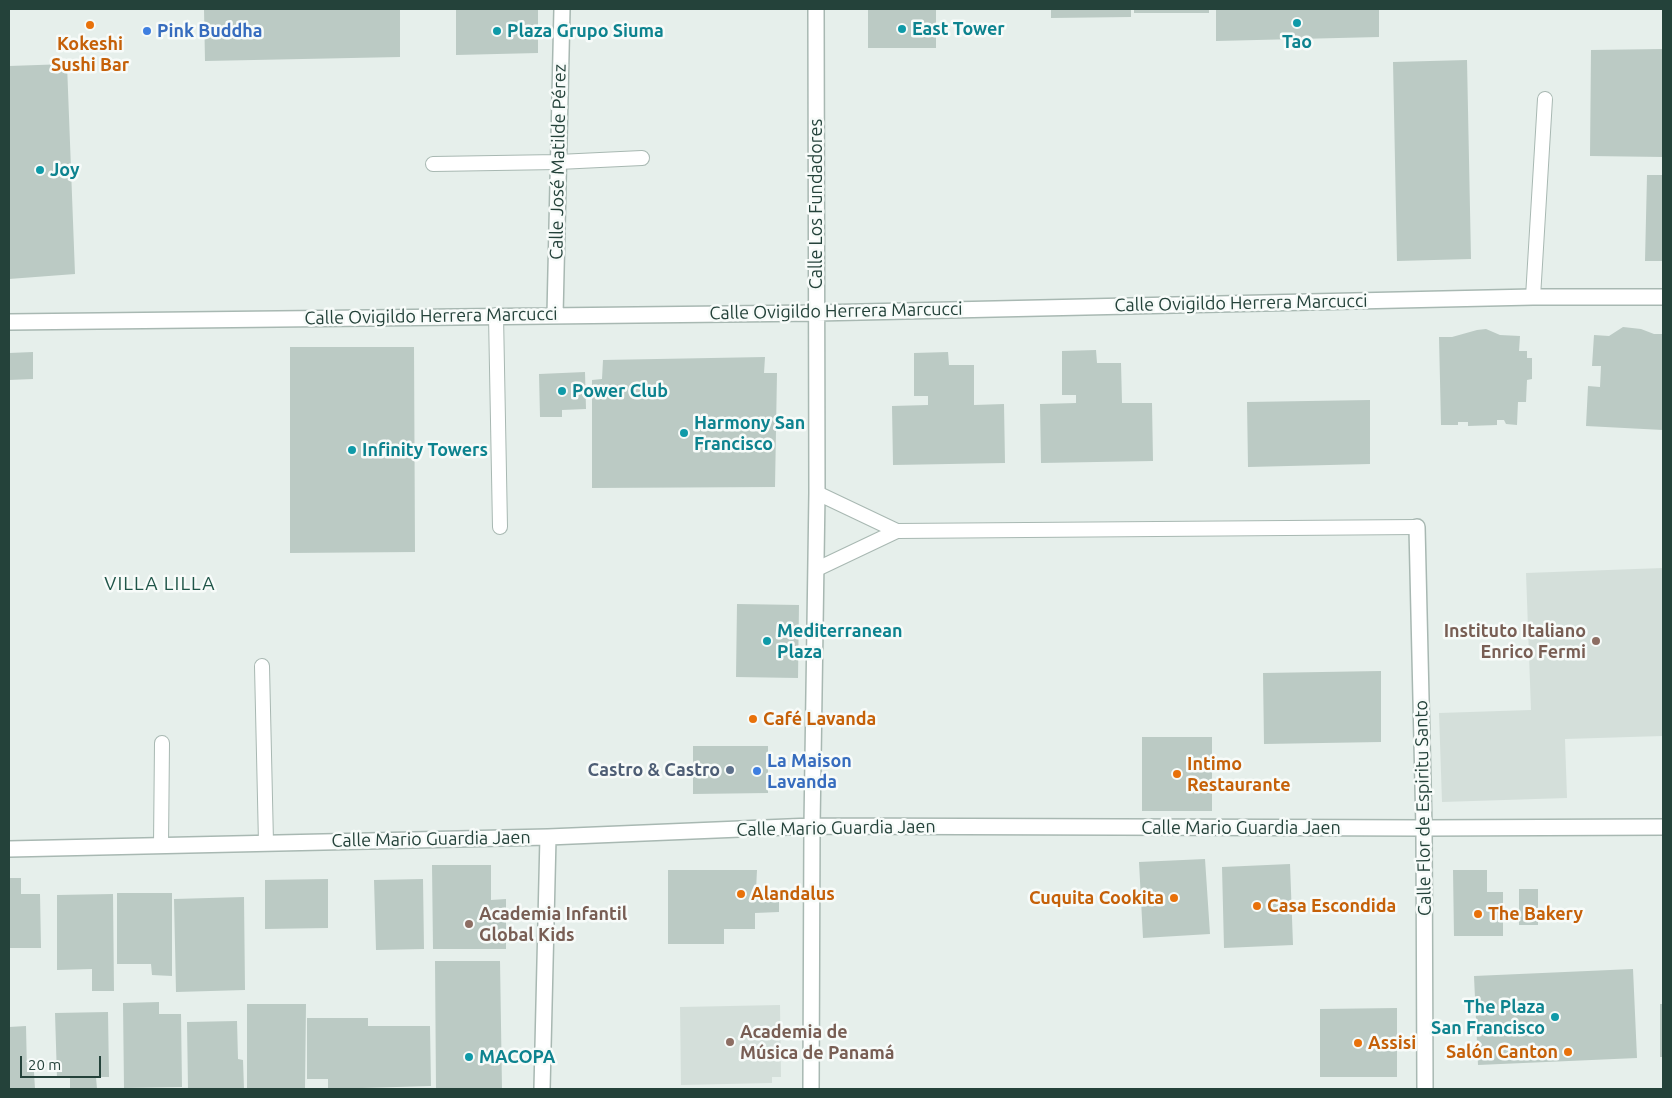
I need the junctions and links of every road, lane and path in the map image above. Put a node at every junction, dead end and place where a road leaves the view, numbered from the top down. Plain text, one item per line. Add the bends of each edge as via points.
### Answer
1 (562, 9) edge
2 (816, 9) edge
3 (1545, 99) dead end
4 (642, 158) dead end
5 (558, 162) junction
6 (432, 164) dead end
7 (1533, 296) junction
8 (1663, 297) edge
9 (816, 313) junction
10 (496, 315) junction
11 (554, 315) junction
12 (9, 322) edge
13 (818, 493) junction
14 (500, 527) dead end
15 (1417, 527) joint
16 (897, 531) junction
17 (816, 569) junction
18 (262, 666) dead end
19 (162, 743) dead end
20 (812, 826) junction
21 (1663, 827) edge
22 (1424, 828) junction
23 (548, 837) junction
24 (266, 843) junction
25 (161, 845) junction
26 (9, 848) edge
27 (542, 1089) edge
28 (810, 1089) edge
29 (1426, 1089) edge

1 - 5 street, Calle José Matilde Pérez
2 - 9 street, Calle Los Fundadores
3 - 7 lane
4 - 5 lane
5 - 6 lane
5 - 11 street, Calle José Matilde Pérez
7 - 8 street, Calle Ovigildo Herrera Marcucci
7 - 9 street, Calle Ovigildo Herrera Marcucci
9 - 11 street, Calle Ovigildo Herrera Marcucci
9 - 13 street, Calle Los Fundadores
10 - 11 street, Calle Ovigildo Herrera Marcucci
10 - 12 street, Calle Ovigildo Herrera Marcucci
10 - 14 lane
13 - 16 lane
13 - 17 street, Calle Los Fundadores
15 - 16 lane
15 - 22 street, Calle Flor de Espiritu Santo
16 - 17 lane
17 - 20 street, Calle Los Fundadores
18 - 24 lane
19 - 25 lane
20 - 22 street, Calle Mario Guardia Jaen
20 - 23 street, Calle Mario Guardia Jaen
20 - 28 street, Calle Los Fundadores
21 - 22 street, Calle Mario Guardia Jaen
22 - 29 street, Calle Flor de Espiritu Santo
23 - 24 street, Calle Mario Guardia Jaen
23 - 27 street
24 - 25 street, Calle Mario Guardia Jaen
25 - 26 street, Calle Mario Guardia Jaen

